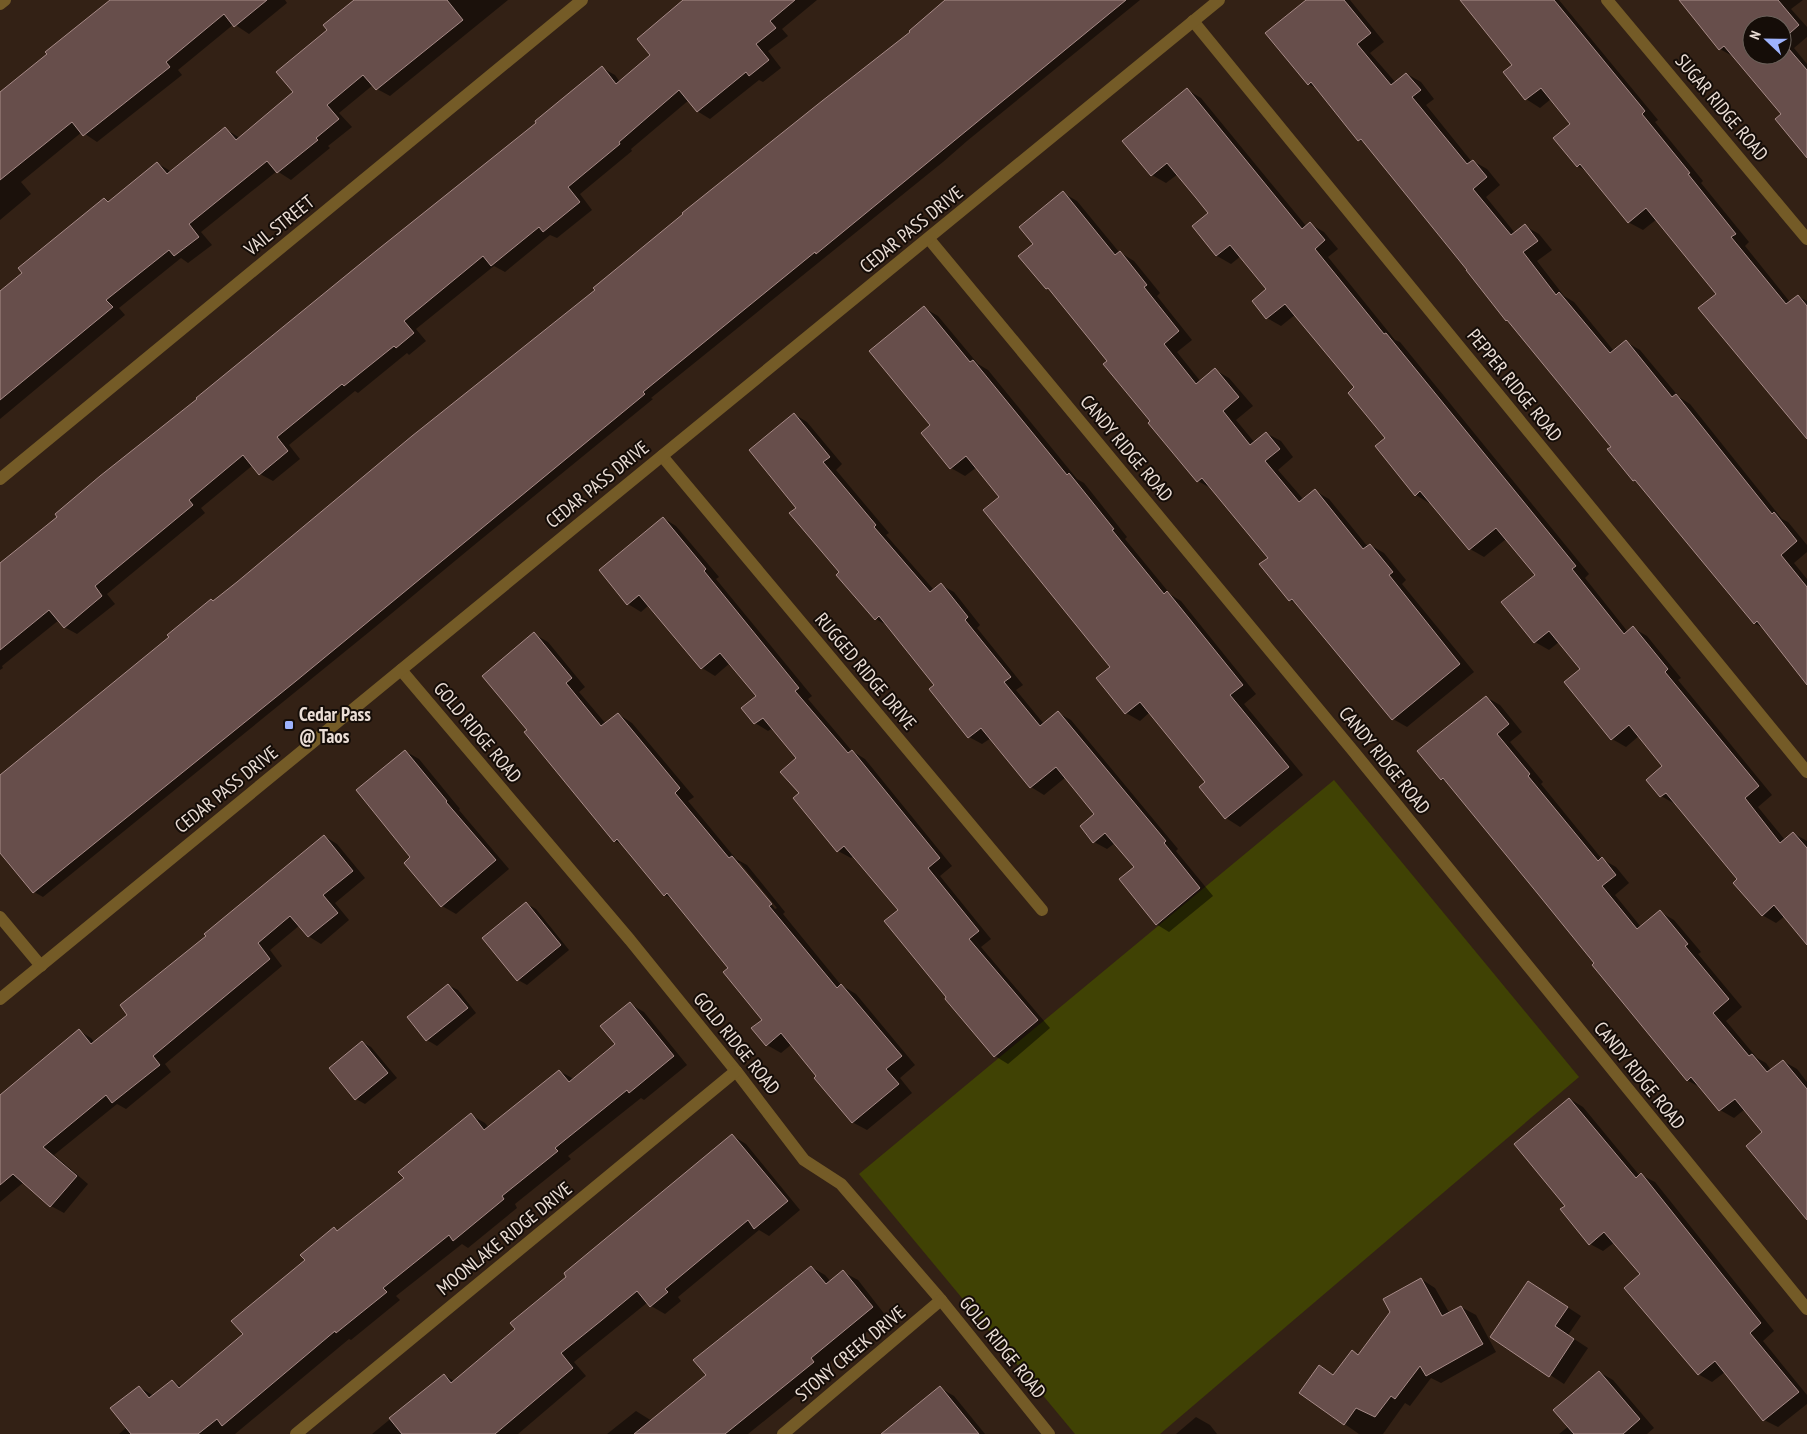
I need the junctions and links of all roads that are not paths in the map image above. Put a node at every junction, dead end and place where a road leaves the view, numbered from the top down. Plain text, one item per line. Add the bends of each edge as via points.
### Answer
1 (5, 0) edge
2 (582, 0) edge
3 (1219, 0) edge
4 (1607, 0) edge
5 (0, 4) edge
6 (1193, 21) junction
7 (929, 239) junction
8 (1807, 239) edge
9 (662, 456) junction
10 (0, 479) edge
11 (401, 670) junction
12 (1807, 772) edge
13 (1042, 910) dead end
14 (0, 916) edge
15 (41, 966) junction
16 (0, 999) edge
17 (736, 1071) junction
18 (941, 1300) junction
19 (1807, 1309) edge
20 (296, 1434) edge
21 (783, 1434) edge
22 (1049, 1434) edge

1 - 5 street
2 - 10 street, VAIL STREET
3 - 6 street, CEDAR PASS DRIVE
4 - 8 street, SUGAR RIDGE ROAD
6 - 7 street, CEDAR PASS DRIVE
6 - 12 street, PEPPER RIDGE ROAD
7 - 9 street, CEDAR PASS DRIVE
7 - 19 street, CANDY RIDGE ROAD via 1360,760
9 - 11 street, CEDAR PASS DRIVE
9 - 13 street, RUGGED RIDGE DRIVE
11 - 15 street, CEDAR PASS DRIVE
11 - 17 street, GOLD RIDGE ROAD via 630,940
14 - 15 street
15 - 16 street, CEDAR PASS DRIVE
17 - 18 street, GOLD RIDGE ROAD via 804,1160 841,1184
17 - 20 street, MOONLAKE RIDGE DRIVE
18 - 21 street, STONY CREEK DRIVE
18 - 22 street, GOLD RIDGE ROAD

